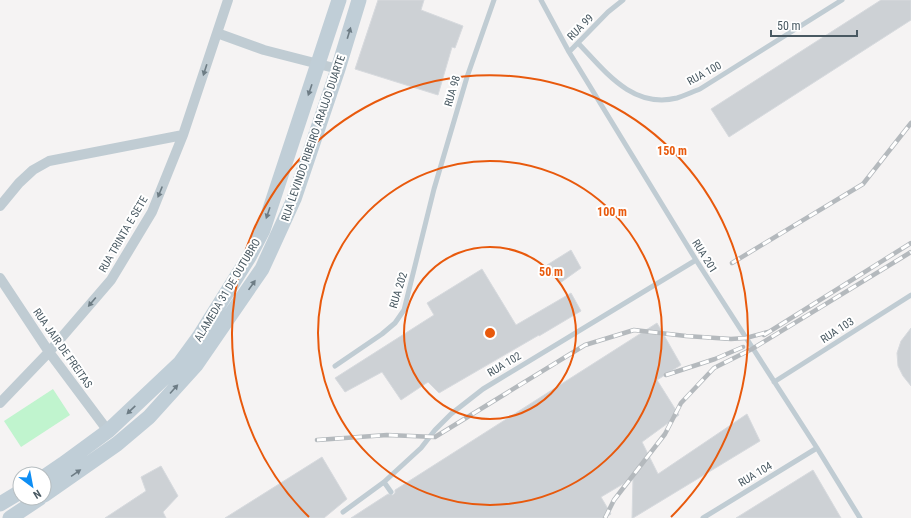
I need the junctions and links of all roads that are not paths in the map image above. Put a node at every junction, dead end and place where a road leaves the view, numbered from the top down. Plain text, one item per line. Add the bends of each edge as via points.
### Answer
1 (228, 0) edge
2 (340, 0) edge
3 (359, 0) edge
4 (494, 0) edge
5 (541, 0) edge
6 (623, 0) edge
7 (842, 0) edge
8 (217, 34) junction
9 (578, 43) junction
10 (569, 52) junction
11 (318, 64) junction
12 (338, 69) junction
13 (183, 135) junction
14 (434, 189) joint
15 (0, 206) edge
16 (696, 260) junction
17 (0, 278) edge
18 (911, 294) edge
19 (50, 352) junction
20 (190, 361) junction
21 (335, 366) dead end
22 (774, 382) junction
23 (0, 403) edge
24 (108, 431) junction
25 (817, 448) junction
26 (52, 471) edge
27 (384, 482) junction
28 (52, 489) edge
29 (391, 492) dead end
30 (12, 497) edge
31 (0, 504) edge
32 (28, 506) edge
33 (342, 512) dead end
34 (10, 518) edge
35 (703, 518) edge
36 (860, 518) edge

1 - 8 street, RUA TRINTA E SETE
2 - 11 main road, ALAMEDA 31 DE OUTUBRO
12 -> 3 main road, RUA LEVINDO RIBEIRO ARAUJO DUARTE
4 - 14 lane, RUA 98 via 467,77
5 - 10 lane, RUA 201
6 - 9 lane, RUA 99
7 - 9 lane, RUA 100 via 700,89 676,98 660,100 637,96 616,83
8 - 11 street
8 -> 13 street, RUA TRINTA E SETE
9 - 10 lane, RUA 99
10 - 16 lane, RUA 201
11 - 12 street
11 -> 20 main road, ALAMEDA 31 DE OUTUBRO via 262,230 208,323
20 -> 12 main road, RUA LEVINDO RIBEIRO ARAUJO DUARTE via 262,269 294,199
13 - 15 street via 49,161 19,183
13 -> 19 street, RUA TRINTA E SETE via 152,212 111,280
14 - 21 lane, RUA 202 via 404,310 391,327
16 - 22 lane, RUA 201
16 - 27 lane, RUA 102 via 483,389 450,414 421,448
17 - 19 street, RUA JAIR DE FREITAS
18 - 22 lane, RUA 103
19 - 23 street, RUA TRINTA E SETE
19 - 24 street, RUA JAIR DE FREITAS
20 -> 24 main road, ALAMEDA 31 DE OUTUBRO via 180,362
28 -> 20 main road, RUA LEVINDO RIBEIRO ARAUJO DUARTE via 117,444 149,417
22 - 25 lane, RUA 201
24 - 26 main road, ALAMEDA 31 DE OUTUBRO
25 - 35 lane, RUA 104
25 - 36 lane, RUA 201
27 - 29 lane
27 - 33 lane, RUA 102
30 - 31 main road
32 - 34 main road

